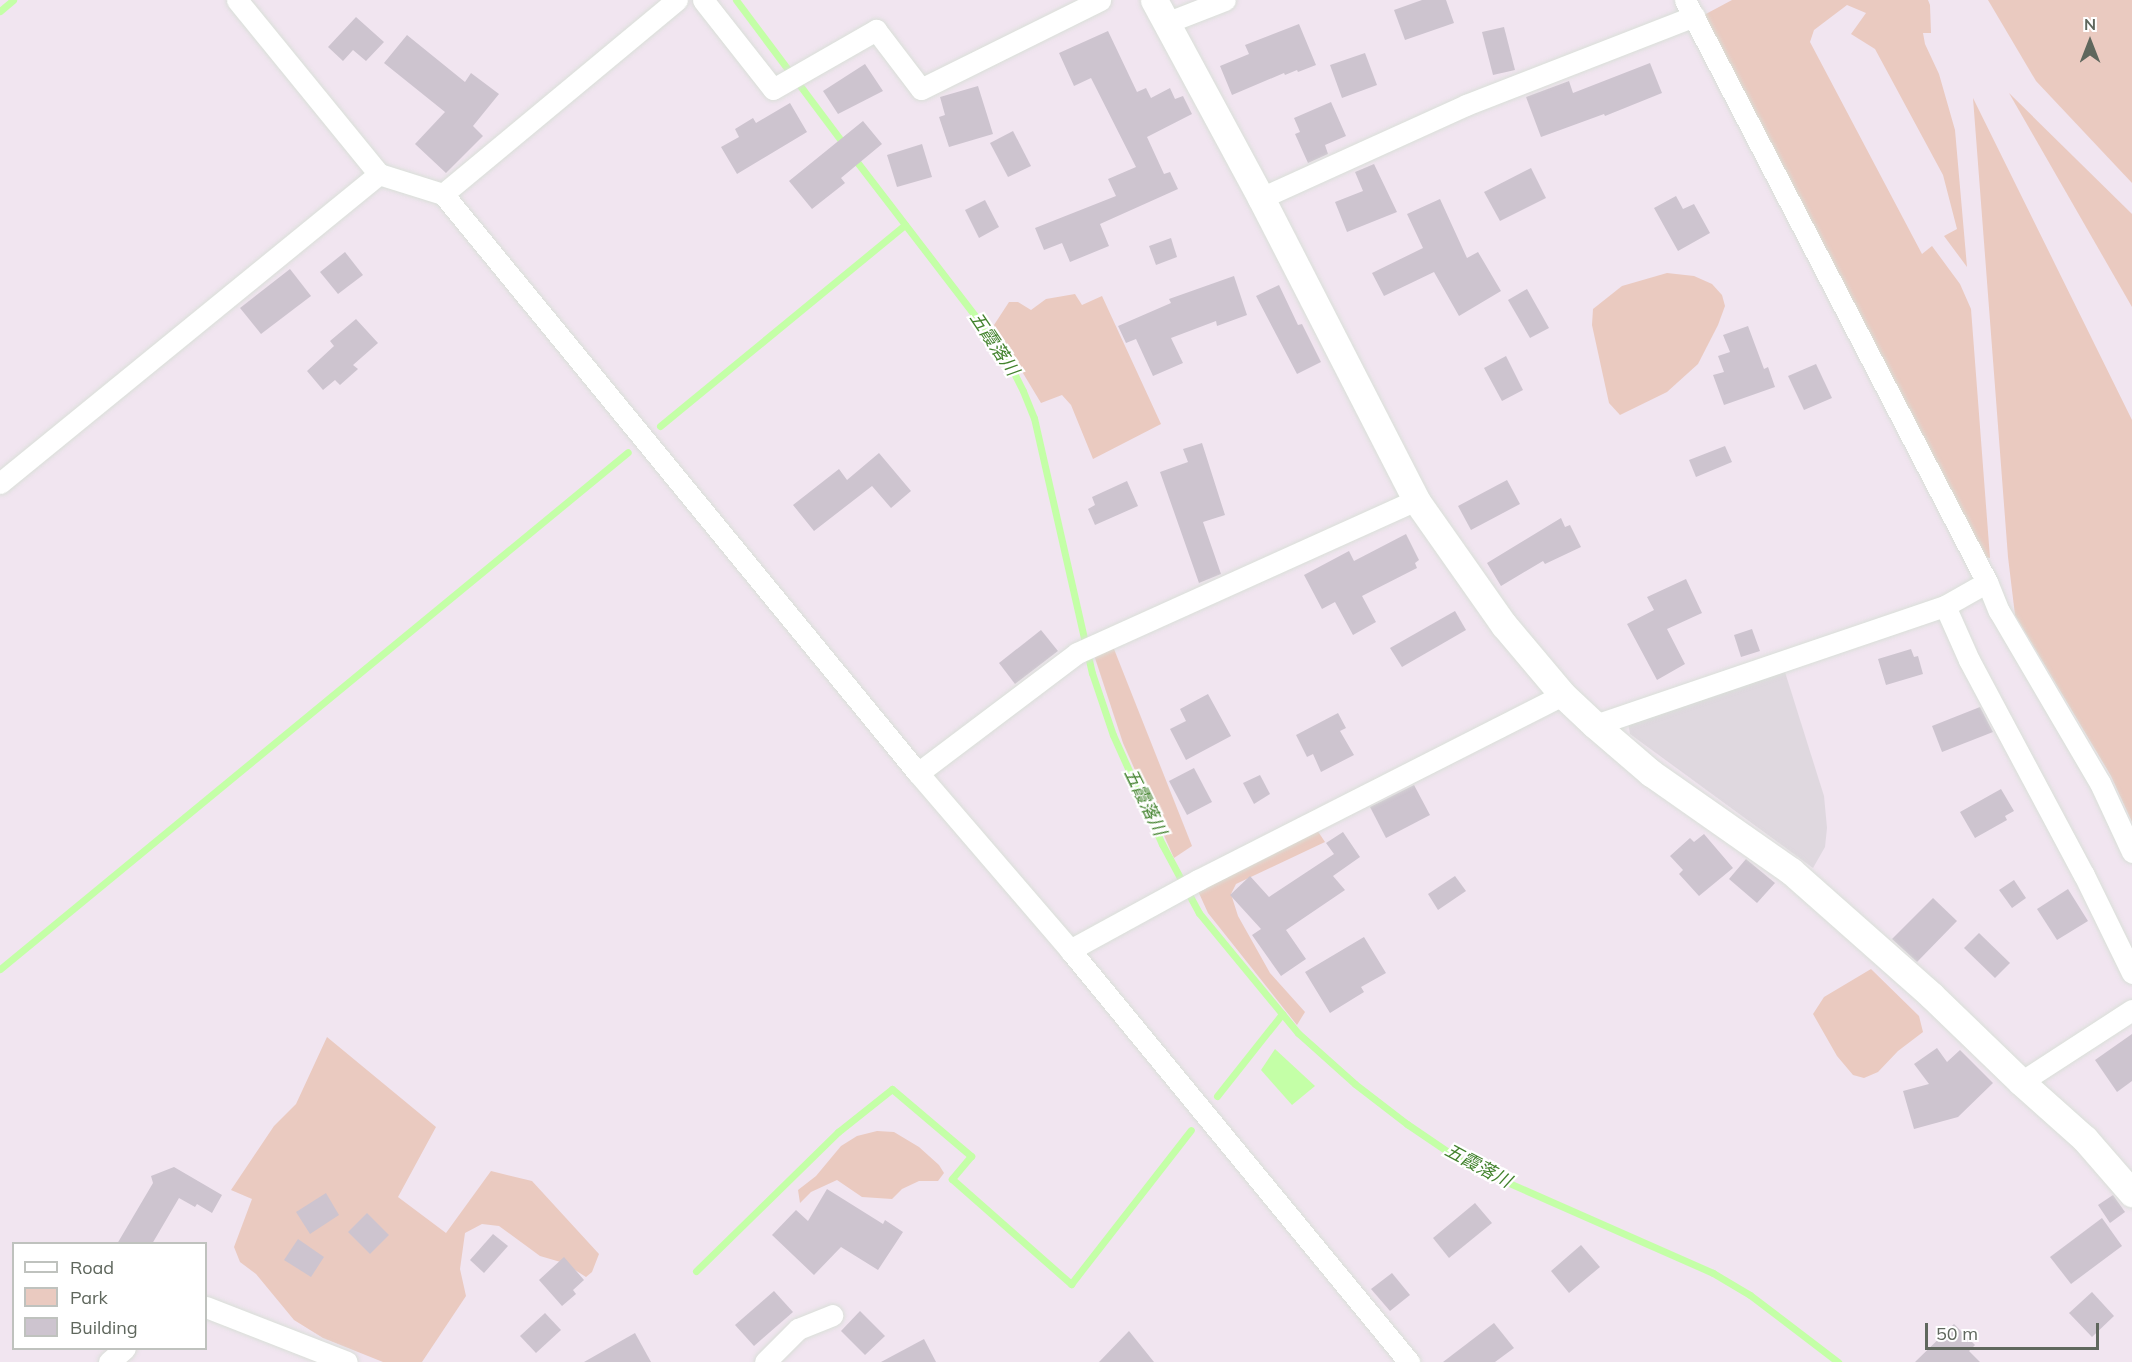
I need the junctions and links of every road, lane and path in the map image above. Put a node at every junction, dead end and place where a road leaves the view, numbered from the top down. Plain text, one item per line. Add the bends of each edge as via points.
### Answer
1 (237, 0) edge
2 (677, 0) edge
3 (703, 0) edge
4 (1100, 0) edge
5 (1225, 0) edge
6 (1690, 8) edge
7 (1160, 11) edge
8 (379, 174) junction
9 (443, 194) junction
10 (1261, 198) junction
11 (0, 483) edge
12 (1416, 500) junction
13 (1987, 582) junction
14 (1945, 606) junction
15 (1563, 695) junction
16 (1595, 725) junction
17 (918, 773) junction
18 (2132, 852) edge
19 (1070, 950) junction
20 (2132, 974) edge
21 (2132, 1010) edge
22 (2020, 1082) junction
23 (2132, 1193) edge
24 (207, 1307) edge
25 (832, 1314) dead end
26 (123, 1350) edge
27 (109, 1362) edge
28 (347, 1362) edge
29 (765, 1362) edge
30 (1409, 1362) edge

1 - 8 street
2 - 9 street
3 - 4 street via 773,89 876,30 921,89
5 - 7 street
6 - 10 street
6 - 13 street
7 - 10 street
8 - 9 street
8 - 11 street
9 - 17 street
10 - 12 street
12 - 15 street via 1504,625
12 - 17 street via 1085,649
13 - 14 street
13 - 18 street via 1999,611 2100,783
14 - 16 street
14 - 20 street via 1969,660 2084,875
15 - 16 street
15 - 19 street via 1198,880
16 - 22 street via 1651,773 1791,871 1931,995
17 - 19 street
19 - 30 street
21 - 22 street
22 - 23 street via 2085,1139
24 - 28 street
25 - 29 street via 798,1329
26 - 27 street

